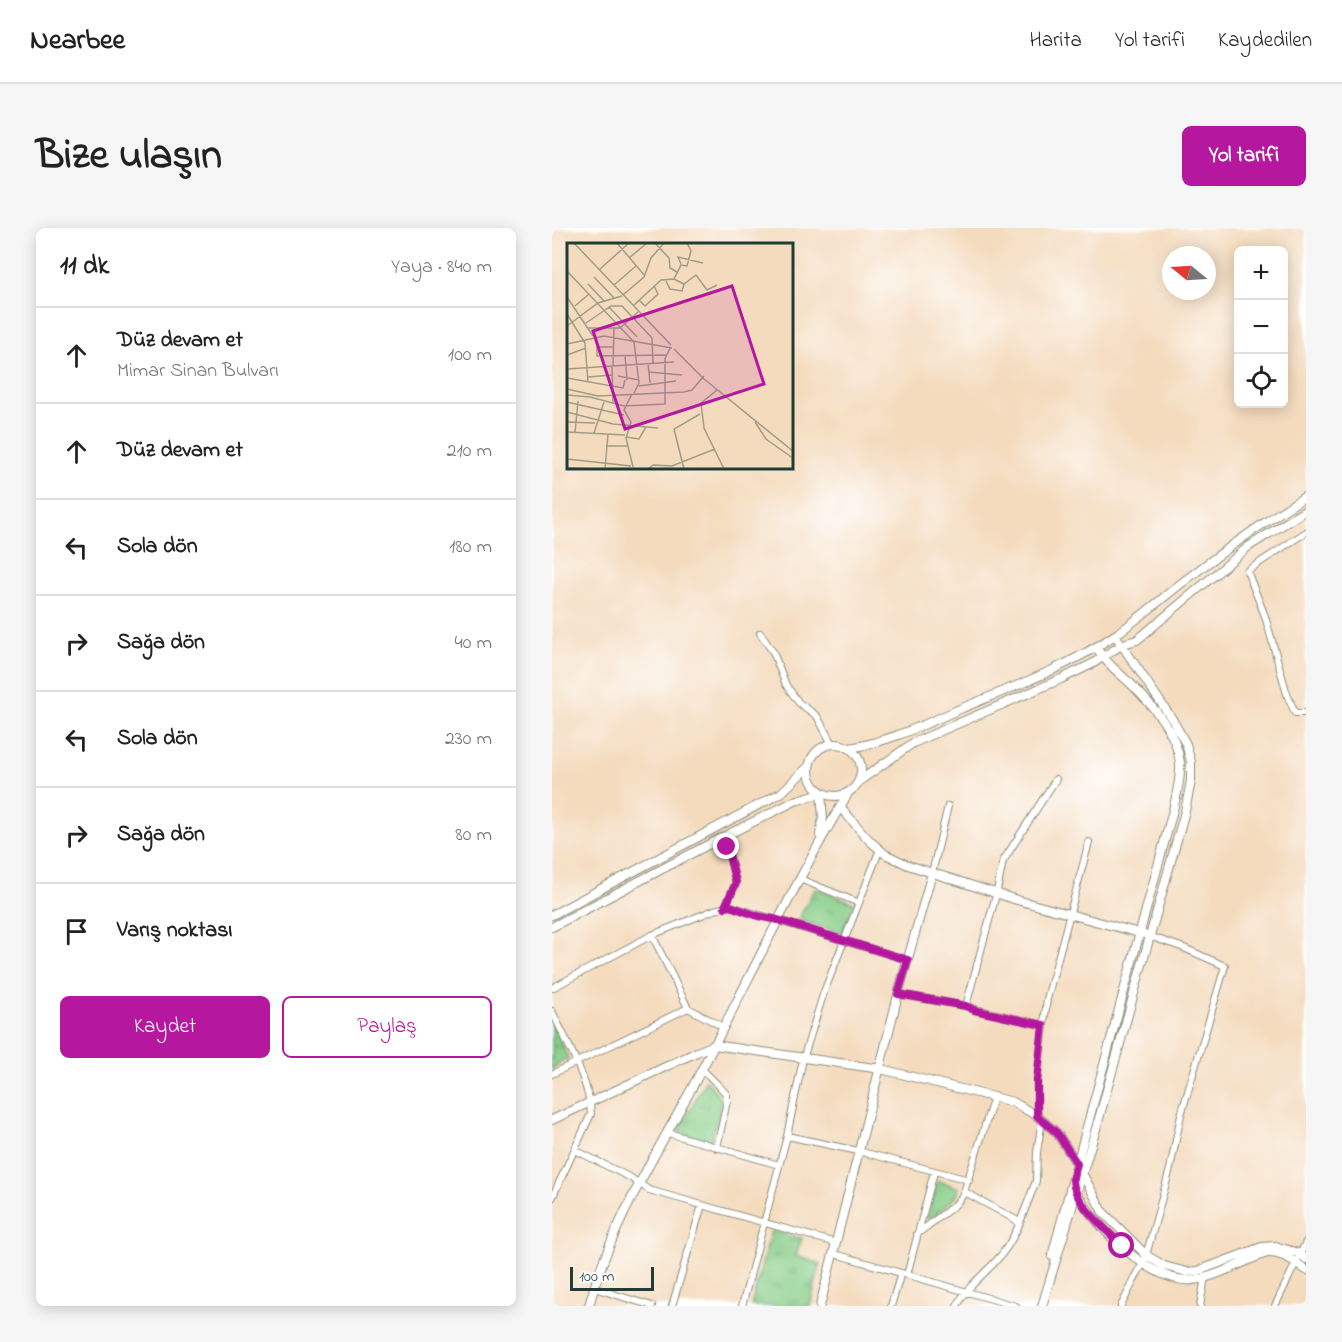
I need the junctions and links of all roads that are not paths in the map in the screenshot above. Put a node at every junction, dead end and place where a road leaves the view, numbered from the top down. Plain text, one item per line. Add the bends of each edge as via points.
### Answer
1 (1306, 496) edge
2 (1306, 510) edge
3 (1306, 532) edge
4 (760, 633) dead end
5 (1115, 635) junction
6 (1123, 644) junction
7 (1096, 647) junction
8 (1102, 658) junction
9 (1306, 713) edge
10 (832, 744) junction
11 (849, 748) junction
12 (808, 767) junction
13 (1056, 779) dead end
14 (858, 782) junction
15 (849, 792) junction
16 (821, 793) junction
17 (948, 806) dead end
18 (840, 807) junction
19 (719, 839) junction
20 (1089, 842) dead end
21 (817, 844) junction
22 (880, 849) junction
23 (932, 873) junction
24 (800, 879) junction
25 (997, 893) junction
26 (859, 903) junction
27 (725, 907) junction
28 (1069, 913) junction
29 (552, 915) edge
30 (778, 920) junction
31 (552, 927) edge
32 (1139, 933) junction
33 (652, 935) junction
34 (1149, 936) junction
35 (844, 940) junction
36 (908, 960) junction
37 (552, 988) edge
38 (898, 994) junction
39 (966, 1006) junction
40 (688, 1008) junction
41 (552, 1011) edge
42 (1043, 1025) junction
43 (723, 1027) junction
44 (714, 1045) junction
45 (803, 1059) junction
46 (576, 1063) junction
47 (702, 1069) junction
48 (881, 1069) junction
49 (552, 1074) edge
50 (994, 1097) junction
51 (591, 1102) junction
52 (1040, 1118) junction
53 (552, 1120) edge
54 (668, 1134) junction
55 (787, 1136) junction
56 (717, 1148) junction
57 (575, 1150) junction
58 (858, 1151) junction
59 (1077, 1164) junction
60 (779, 1165) junction
61 (934, 1172) junction
62 (1082, 1175) junction
63 (1073, 1179) junction
64 (969, 1180) junction
65 (640, 1185) junction
66 (964, 1192) junction
67 (1077, 1193) junction
68 (552, 1198) edge
69 (702, 1205) junction
70 (763, 1223) junction
71 (1019, 1225) junction
72 (917, 1234) junction
73 (1306, 1242) edge
74 (836, 1243) junction
75 (834, 1254) junction
76 (1144, 1259) junction
77 (1301, 1259) edge
78 (1306, 1270) edge
79 (904, 1274) junction
80 (1205, 1277) junction
81 (594, 1288) junction
82 (964, 1291) junction
83 (589, 1306) edge
84 (652, 1306) edge
85 (672, 1306) edge
86 (742, 1306) edge
87 (820, 1306) edge
88 (891, 1306) edge
89 (957, 1306) edge
90 (1016, 1306) edge
91 (1037, 1306) edge
92 (1042, 1306) edge
93 (1121, 1306) edge
94 (1200, 1306) edge
95 (1275, 1306) edge

1 - 5 main road via 1268,519
2 - 6 main road via 1248,547 1137,639
3 - 9 street via 1247,571 1265,615 1287,694 1295,713
4 - 10 street via 773,652 786,685 799,703 817,716
5 - 6 main road
5 - 7 main road
6 - 8 main road
6 - 34 main road via 1172,718 1191,762 1185,811
7 - 8 main road
7 - 11 main road via 901,734
8 - 14 main road via 913,743
8 - 32 main road via 1163,720 1177,747 1180,765 1172,814
10 - 11 main road
10 - 12 main road via 816,752
11 - 14 main road via 860,762
12 - 16 main road via 812,784
12 - 29 main road via 782,793
13 - 25 street via 1006,853
14 - 15 main road
15 - 16 main road via 833,796
15 - 18 main road
16 - 19 main road via 795,801
16 - 21 main road via 823,828
17 - 23 street
18 - 21 main road
18 - 22 main road
19 - 27 street via 727,847 736,883
19 - 31 main road
20 - 28 street
21 - 24 main road
22 - 23 main road
22 - 26 street
23 - 25 main road
23 - 36 main road
24 - 26 street
24 - 30 main road
25 - 28 main road
25 - 39 street
26 - 35 street
27 - 30 street
27 - 33 street
28 - 32 main road
28 - 42 street
30 - 35 street
30 - 43 main road
32 - 34 main road
32 - 59 main road
33 - 37 street
33 - 40 street
34 - 62 main road
34 - 76 street via 1225,966
35 - 36 street
35 - 45 street
36 - 38 main road
38 - 39 street
38 - 48 main road
39 - 42 street
40 - 43 street
40 - 46 street
41 - 46 street
42 - 52 street via 1037,1081
43 - 44 main road
44 - 45 main road
44 - 47 main road
44 - 51 main road
45 - 48 main road
45 - 55 street
46 - 49 street
46 - 51 street
47 - 54 main road
47 - 56 street via 727,1095
48 - 50 main road
48 - 58 main road
50 - 52 main road via 1013,1102
50 - 64 street
51 - 53 main road
51 - 57 street via 591,1114
52 - 59 main road via 1057,1133
52 - 71 street via 1036,1181
54 - 56 street
54 - 65 main road
55 - 58 street
55 - 60 street
56 - 60 street
57 - 65 street
57 - 68 street
58 - 61 street
58 - 74 main road
59 - 62 main road
59 - 63 main road
60 - 70 street
61 - 64 street
61 - 72 street
62 - 67 main road
62 - 76 main road via 1103,1212
63 - 67 main road
63 - 91 main road
64 - 66 street
65 - 69 street
65 - 81 main road via 609,1244
66 - 71 street
66 - 72 street via 956,1205
67 - 76 main road via 1089,1213 1122,1246
67 - 92 main road
69 - 70 street
69 - 85 street
70 - 74 street
70 - 86 street
71 - 82 street via 996,1261
72 - 79 street
73 - 77 street
74 - 75 main road
75 - 79 street
75 - 87 main road
76 - 77 main road via 1187,1272 1275,1246
76 - 80 main road via 1165,1275 1193,1280
76 - 93 street
77 - 78 main road
77 - 80 main road via 1267,1253
77 - 95 street
79 - 82 street
79 - 88 street
80 - 94 street
81 - 83 main road
81 - 84 street
82 - 89 street
82 - 90 street

